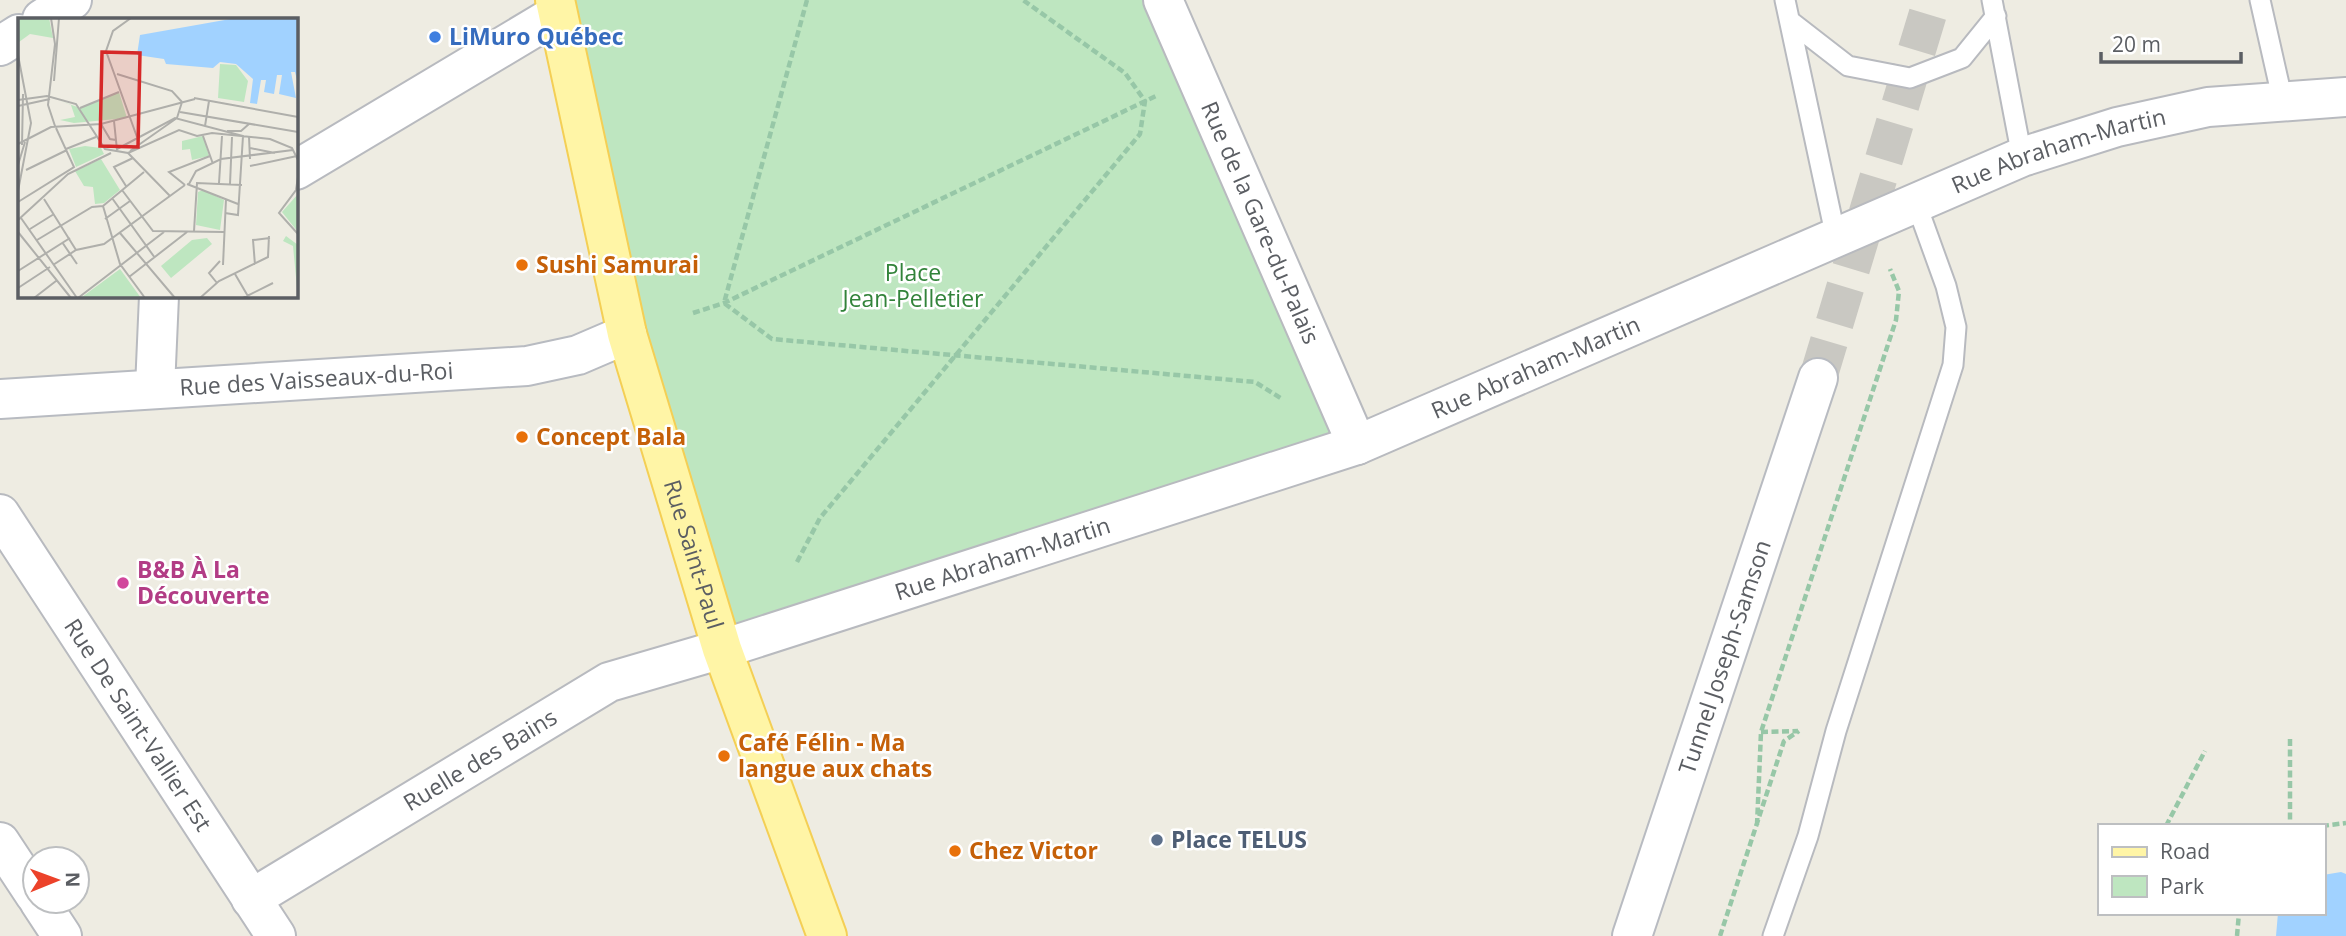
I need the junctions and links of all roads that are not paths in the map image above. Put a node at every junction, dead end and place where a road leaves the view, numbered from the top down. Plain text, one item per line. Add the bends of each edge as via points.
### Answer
1 (72, 0) edge
2 (1163, 0) edge
3 (1785, 0) edge
4 (2260, 0) edge
5 (556, 7) edge
6 (1994, 8) edge
7 (44, 18) edge
8 (1790, 21) junction
9 (18, 35) edge
10 (0, 46) edge
11 (2346, 97) edge
12 (2283, 102) junction
13 (2022, 157) junction
14 (298, 169) edge
15 (1916, 203) junction
16 (1836, 238) junction
17 (159, 298) edge
18 (627, 334) junction
19 (1818, 378) tunnel mouth
20 (155, 388) junction
21 (0, 399) edge
22 (1357, 444) junction
23 (0, 513) edge
24 (722, 649) junction
25 (0, 842) edge
26 (21, 874) edge
27 (251, 899) junction
28 (48, 915) edge
29 (62, 936) edge
30 (276, 936) edge
31 (827, 936) edge
32 (1632, 936) edge
33 (1773, 936) edge

1 - 7 street
2 - 22 street, Rue de la Gare-du-Palais
3 - 8 lane
4 - 12 lane
5 - 14 street
5 - 18 main road, Rue Saint-Paul
6 - 8 lane via 1962,58 1910,78 1848,66
6 - 13 lane
8 - 16 lane
9 - 10 street
11 - 12 street, Rue Abraham-Martin
12 - 13 street, Rue Abraham-Martin via 2208,107 2117,127
13 - 15 street, Rue Abraham-Martin
15 - 16 street, Rue Abraham-Martin
15 - 33 lane via 1956,327 1953,365
16 - 22 street, Rue Abraham-Martin
17 - 20 street
18 - 20 street, Rue des Vaisseaux-du-Roi via 578,355 527,366
18 - 24 main road, Rue Saint-Paul
19 - 32 street, Tunnel Joseph-Samson
20 - 21 street, Rue des Vaisseaux-du-Roi
22 - 24 street, Rue Abraham-Martin
23 - 27 street, Rue De Saint-Vallier Est
24 - 27 street, Ruelle des Bains via 609,682
24 - 31 main road, Rue Saint-Paul
25 - 26 street
27 - 30 street, Rue De Saint-Vallier Est
28 - 29 street

